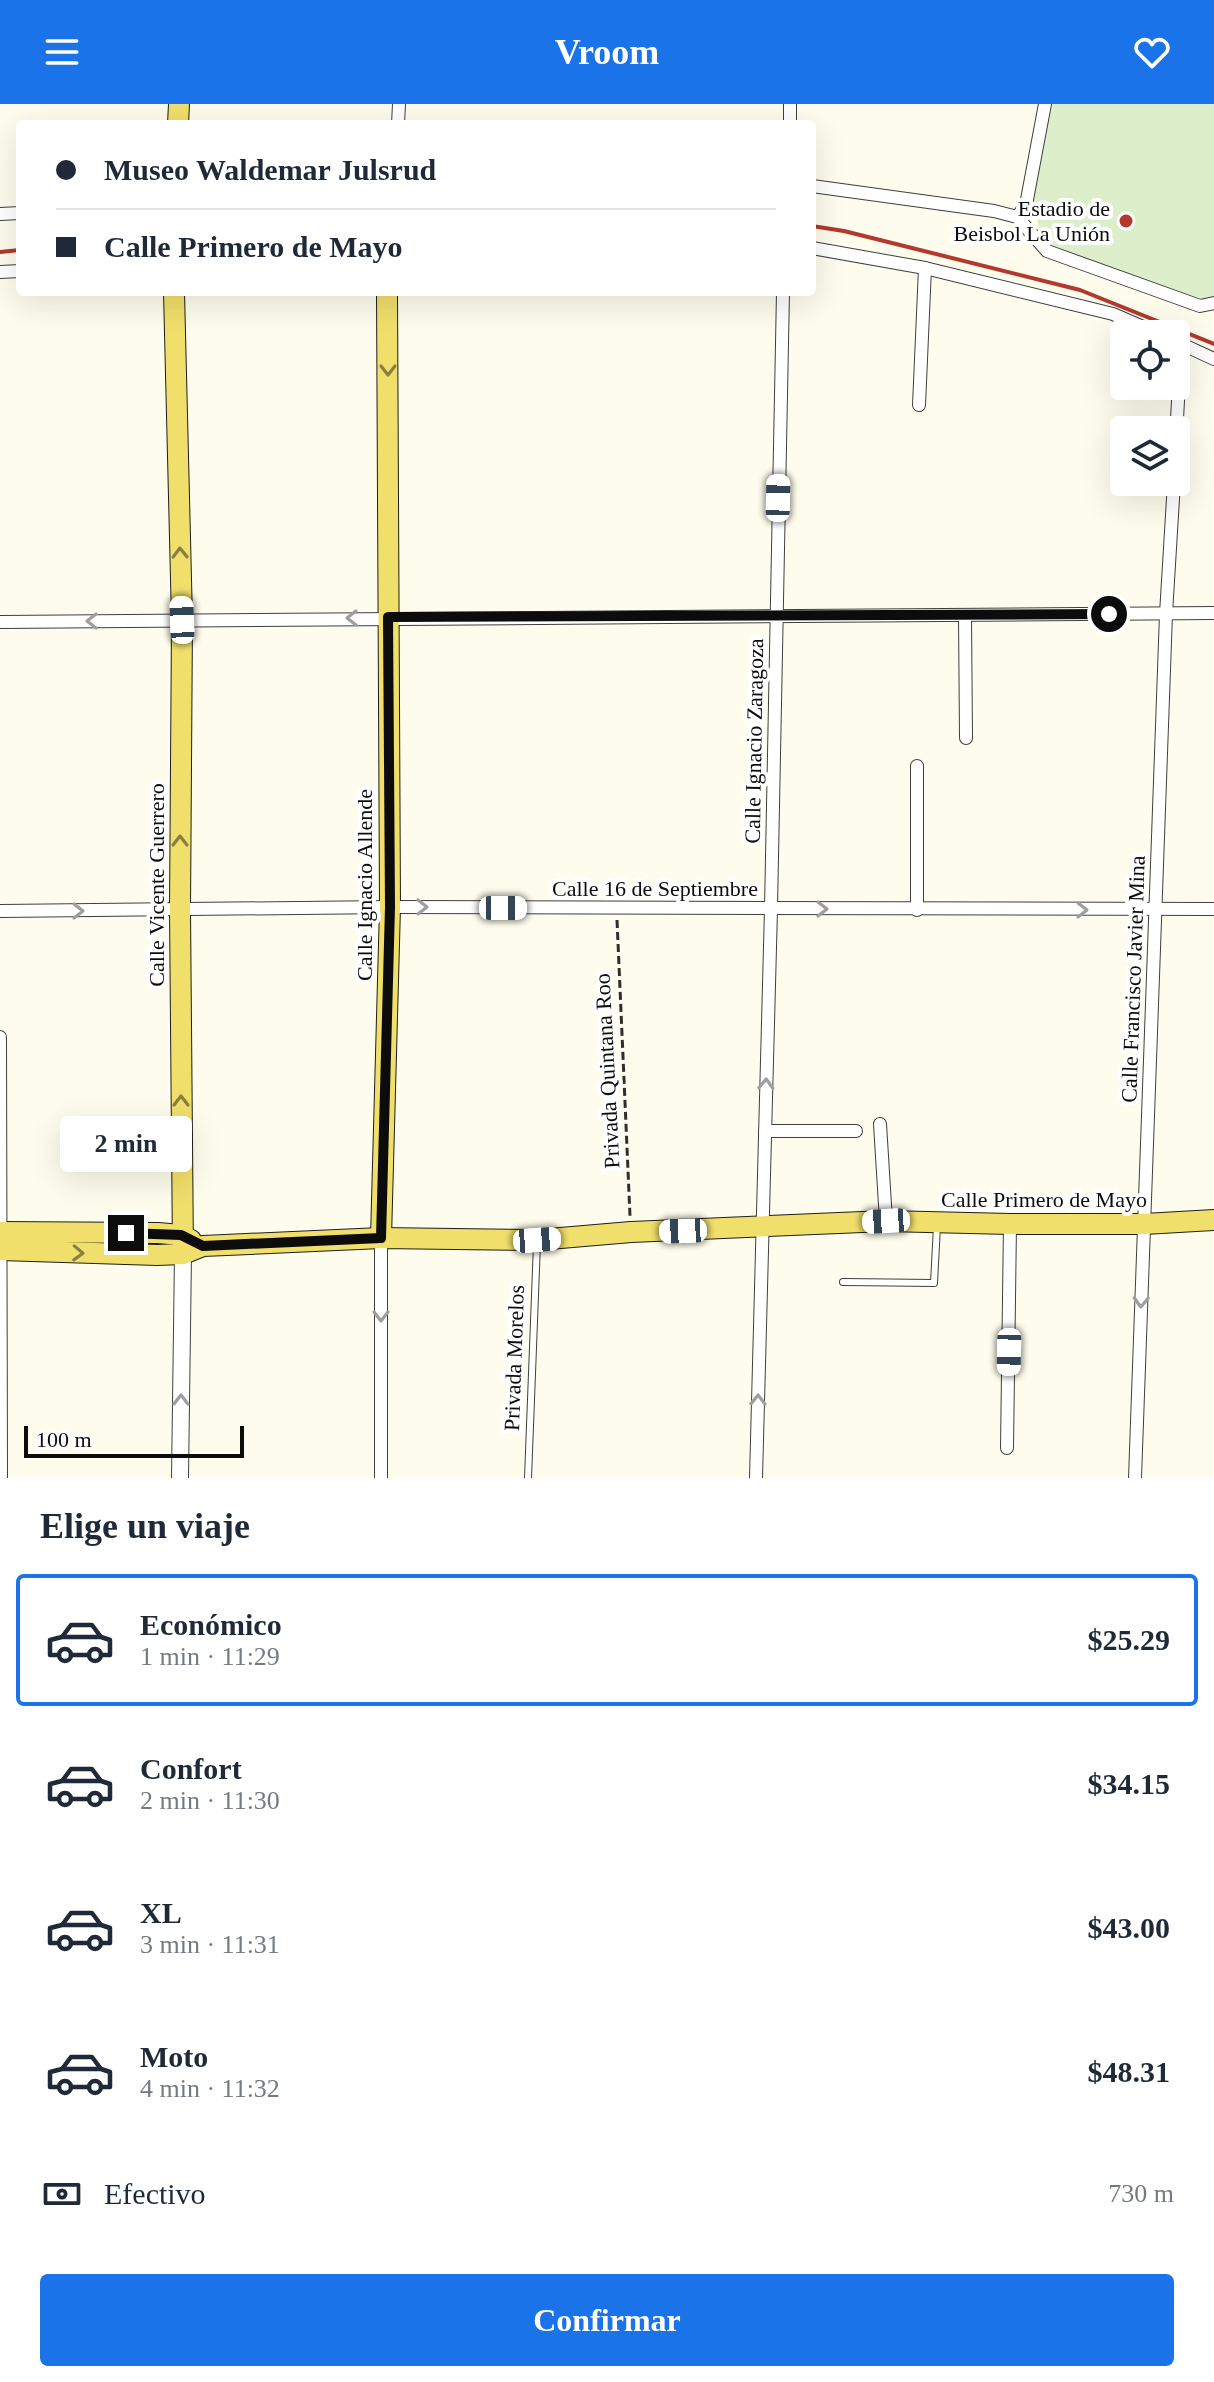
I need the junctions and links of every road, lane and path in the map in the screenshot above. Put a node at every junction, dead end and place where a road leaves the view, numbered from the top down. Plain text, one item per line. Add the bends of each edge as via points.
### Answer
1 (1045, 104) edge
2 (816, 187) edge
3 (1017, 217) junction
4 (816, 249) edge
5 (925, 268) junction
6 (174, 296) edge
7 (387, 296) edge
8 (783, 296) edge
9 (1214, 303) edge
10 (1127, 320) edge
11 (1190, 348) edge
12 (1214, 359) edge
13 (919, 405) dead end
14 (1173, 496) edge
15 (1214, 613) edge
16 (1166, 614) junction
17 (776, 616) junction
18 (965, 616) junction
19 (388, 617) junction
20 (182, 620) junction
21 (0, 622) edge
22 (966, 738) dead end
23 (917, 766) dead end
24 (390, 907) junction
25 (616, 908) junction
26 (771, 909) junction
27 (1214, 909) edge
28 (180, 910) junction
29 (917, 910) junction
30 (1156, 910) junction
31 (0, 911) edge
32 (0, 1037) edge
33 (1, 1098) edge
34 (880, 1124) dead end
35 (765, 1131) junction
36 (856, 1131) dead end
37 (1214, 1220) edge
38 (886, 1221) junction
39 (937, 1222) junction
40 (1010, 1224) junction
41 (1144, 1224) junction
42 (762, 1228) junction
43 (631, 1232) junction
44 (381, 1238) junction
45 (537, 1240) junction
46 (0, 1241) edge
47 (182, 1244) junction
48 (843, 1282) dead end
49 (1007, 1448) dead end
50 (1, 1478) edge
51 (180, 1478) edge
52 (381, 1478) edge
53 (528, 1478) edge
54 (756, 1478) edge
55 (1135, 1478) edge

1 - 3 street via 1026,205
2 - 3 street
3 - 9 street via 1047,251 1200,306
4 - 5 street
5 - 10 street
5 - 13 street
20 -> 6 main road, Calle Vicente Guerrero
7 -> 19 main road, Calle Ignacio Allende
8 - 17 street, Calle Ignacio Zaragoza
11 - 12 street
14 - 16 street, Calle Francisco Javier Mina
15 - 16 street
16 - 18 street
16 - 30 street, Calle Francisco Javier Mina
17 - 18 street
17 - 19 street
17 - 26 street, Calle Ignacio Zaragoza
18 - 22 street
19 -> 20 street
19 - 24 main road, Calle Ignacio Allende
20 -> 21 street
28 -> 20 main road, Calle Vicente Guerrero
23 - 29 street
24 -> 25 street, Calle 16 de Septiembre
24 - 28 street, Calle 16 de Septiembre
24 - 44 main road, Calle Ignacio Allende
25 - 26 street, Calle 16 de Septiembre
25 - 43 path, Privada Quintana Roo
26 -> 29 street, Calle 16 de Septiembre
35 -> 26 street, Calle Ignacio Zaragoza
27 - 30 street, Calle 16 de Septiembre
31 -> 28 street, Calle 16 de Septiembre
47 -> 28 main road, Calle Vicente Guerrero
29 -> 30 street, Calle 16 de Septiembre
30 - 41 street, Calle Francisco Javier Mina
32 - 33 street
33 - 46 street
34 - 38 street
35 - 36 street
35 - 42 street, Calle Ignacio Zaragoza
37 - 41 main road, Calle Primero de Mayo
38 - 39 main road, Calle Primero de Mayo
38 - 42 main road, Calle Primero de Mayo
39 - 40 main road, Calle Primero de Mayo
39 - 48 lane via 934,1283
40 - 41 main road, Calle Primero de Mayo
40 - 49 street
41 -> 55 street, Calle Francisco Javier Mina
42 - 43 main road, Calle Primero de Mayo
54 -> 42 street, Calle Ignacio Zaragoza
43 - 45 main road, Calle Primero de Mayo
44 - 45 main road, Calle Primero de Mayo
44 - 47 main road, Calle Primero de Mayo
44 -> 52 street, Calle Ignacio Allende
45 - 53 lane, Privada Morelos
46 - 47 main road, Calle Primero de Mayo
46 - 50 street
51 -> 47 street, Calle Vicente Guerrero

